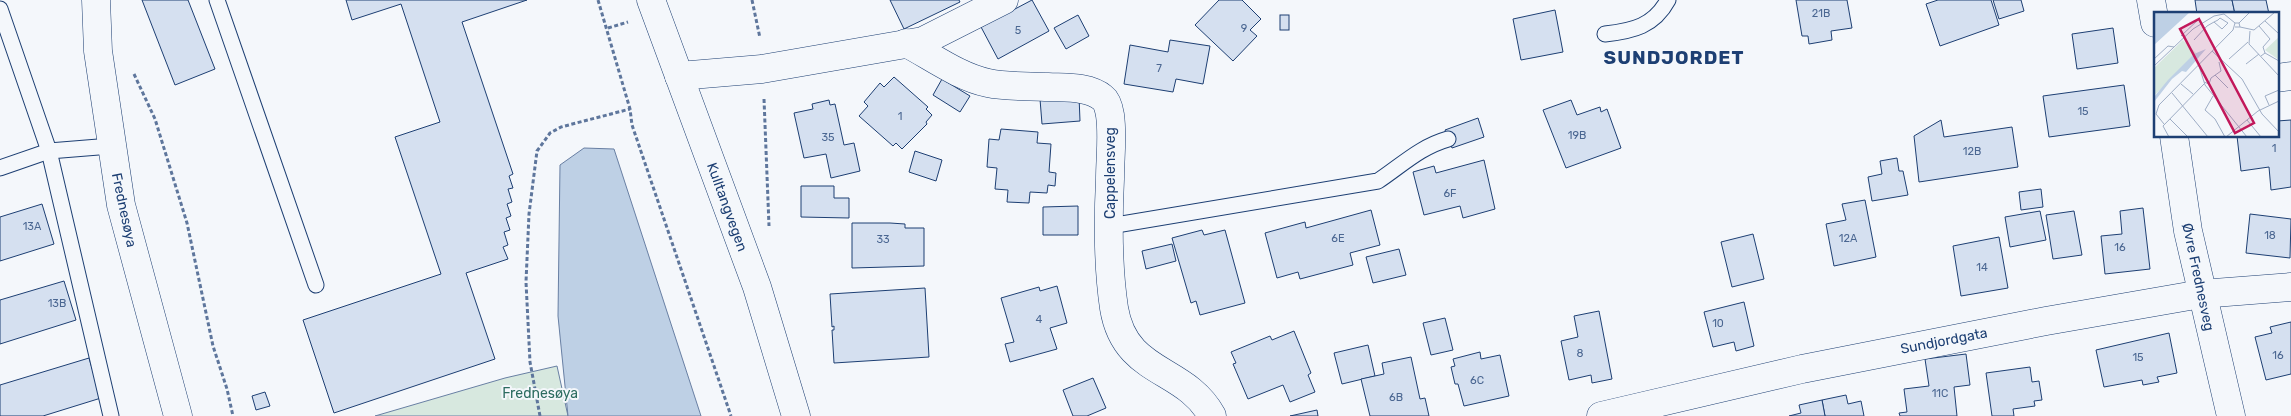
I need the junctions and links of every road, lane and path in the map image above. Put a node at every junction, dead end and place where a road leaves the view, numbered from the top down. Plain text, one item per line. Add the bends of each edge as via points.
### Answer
1 (96, 0) edge
2 (216, 0) edge
3 (598, 0) edge
4 (651, 0) edge
5 (752, 0) edge
6 (1004, 0) edge
7 (1668, 0) edge
8 (2151, 0) edge
9 (0, 10) edge
10 (2154, 17) edge
11 (1605, 34) dead end
12 (906, 43) junction
13 (762, 69) junction
14 (134, 72) dead end
15 (679, 76) junction
16 (2291, 76) edge
17 (2278, 78) edge
18 (630, 109) junction
19 (2174, 138) edge
20 (1448, 139) dead end
21 (111, 146) junction
22 (49, 151) junction
23 (0, 168) edge
24 (1110, 226) junction
25 (769, 227) dead end
26 (316, 285) dead end
27 (2291, 287) edge
28 (2201, 294) junction
29 (110, 416) edge
30 (178, 416) edge
31 (233, 416) edge
32 (540, 416) edge
33 (731, 416) edge
34 (796, 416) edge
35 (1212, 416) edge
36 (1601, 416) edge
37 (2230, 416) edge

1 - 21 street, Frednesøya via 98,51
2 - 26 lane
3 - 18 path
4 - 15 street, Kulltangvegen
5 - 13 path via 760,27
6 - 12 street via 923,41
7 - 11 lane via 1650,24 1627,32
8 - 10 street
9 - 22 lane
12 - 13 street
12 - 24 street, Cappelensveg via 987,83 1071,88 1092,91 1105,99 1111,132
13 - 15 street
13 - 25 path
14 - 31 path via 155,119 187,223 213,346
15 - 34 street, Kulltangvegen via 757,287
16 - 17 street
18 - 32 path via 561,127 550,133 536,151 526,282 530,362
18 - 33 path via 632,125
19 - 28 street, Øvre Frednesveg
20 - 24 lane via 1430,144 1410,156 1378,181
21 - 22 lane
21 - 30 street, Frednesøya via 136,266
22 - 23 lane
22 - 29 lane
24 - 35 street, Cappelensveg via 1118,328 1140,358 1200,398
27 - 28 street, Sundjordgata
28 - 36 street, Sundjordgata via 1802,369
28 - 37 street, Øvre Frednesveg

